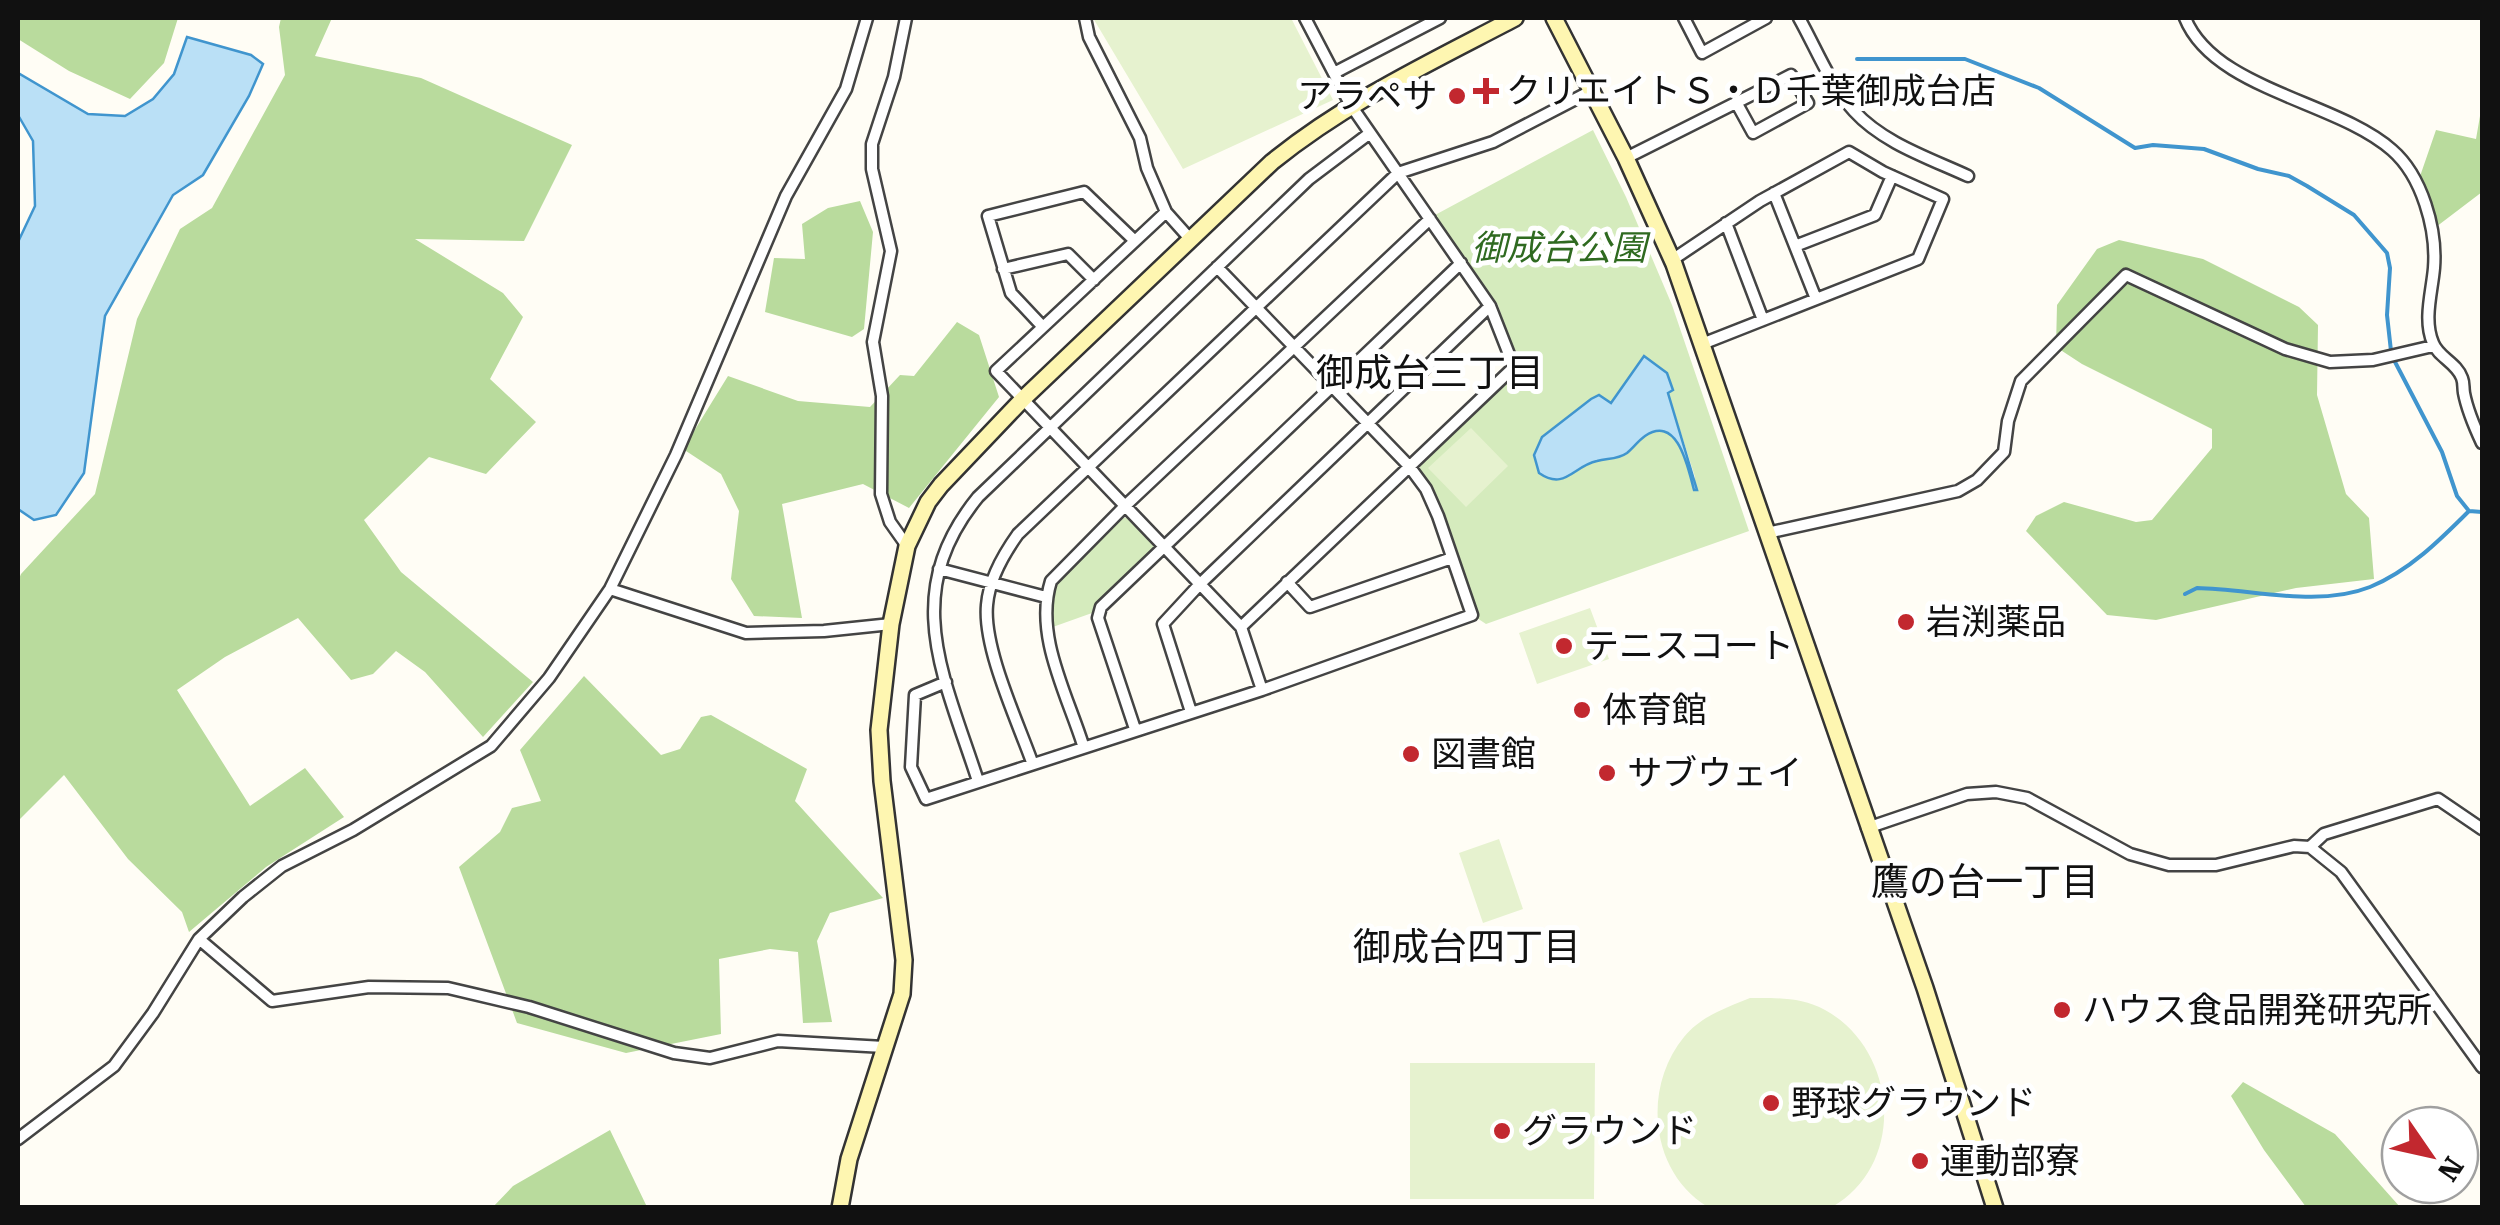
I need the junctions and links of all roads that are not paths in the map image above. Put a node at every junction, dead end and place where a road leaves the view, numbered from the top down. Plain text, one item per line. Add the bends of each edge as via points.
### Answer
1 (867, 18) edge
2 (906, 18) edge
3 (1085, 18) edge
4 (1440, 18) edge
5 (1515, 18) edge
6 (1554, 18) edge
7 (1684, 18) edge
8 (1766, 18) edge
9 (1800, 18) edge
10 (2185, 18) edge
11 (1309, 19) edge
12 (1334, 73) junction
13 (1592, 91) junction
14 (1736, 102) junction
15 (1350, 104) junction
16 (1370, 133) junction
17 (1626, 158) junction
18 (1398, 173) junction
19 (1892, 176) junction
20 (1968, 176) dead end
21 (1774, 193) junction
22 (1166, 212) junction
23 (1430, 219) junction
24 (1726, 223) junction
25 (1191, 240) junction
26 (1135, 241) junction
27 (1794, 246) junction
28 (1672, 260) junction
29 (1460, 263) junction
30 (1217, 267) junction
31 (1003, 270) junction
32 (1094, 280) junction
33 (1816, 299) junction
34 (1490, 306) junction
35 (1256, 307) junction
36 (1764, 320) junction
37 (1043, 328) junction
38 (1702, 344) junction
39 (2433, 346) junction
40 (1294, 347) junction
41 (1331, 386) junction
42 (1023, 400) junction
43 (1368, 423) junction
44 (1050, 427) junction
45 (2482, 442) edge
46 (1087, 466) junction
47 (1409, 466) junction
48 (1126, 506) junction
49 (1767, 533) junction
50 (908, 546) junction
51 (1165, 547) junction
52 (1452, 558) junction
53 (938, 569) junction
54 (992, 582) junction
55 (1287, 582) junction
56 (1200, 584) junction
57 (610, 589) junction
58 (1046, 597) junction
59 (891, 624) junction
60 (1241, 626) junction
61 (946, 682) junction
62 (1262, 690) junction
63 (1191, 712) junction
64 (1135, 729) junction
65 (1083, 746) junction
66 (1032, 762) junction
67 (978, 781) junction
68 (1868, 828) junction
69 (2482, 829) edge
70 (2310, 847) junction
71 (199, 939) junction
72 (884, 1047) junction
73 (2482, 1067) edge
74 (18, 1139) edge
75 (840, 1208) edge
76 (1995, 1208) edge

1 - 57 street via 846,89 786,196 698,409
2 - 50 street via 872,144 872,169 891,251 873,342 882,396 881,494
3 - 22 street
4 - 12 street
5 - 15 street
6 - 13 street
7 - 8 street via 1702,53
9 - 20 street via 1852,110 1884,135
10 - 39 street via 2196,39 2222,60 2259,84 2353,124 2406,164 2432,230
11 - 12 street
12 - 15 street
13 - 17 street
13 - 18 street via 1493,142
14 - 14 street via 1753,133 1808,104 1791,75
14 - 17 street
15 - 16 street
15 - 25 street via 1272,162
16 - 18 street
16 - 30 street via 1309,179
17 - 28 street
18 - 23 street
18 - 35 street
19 - 21 street via 1850,152
19 - 27 street via 1875,215
19 - 33 street via 1943,199 1918,259
21 - 24 street
21 - 27 street
22 - 25 street
22 - 26 street
23 - 29 street
23 - 40 street
24 - 28 street
24 - 36 street
25 - 42 street
26 - 31 street via 1084,192 988,216
26 - 32 street
27 - 33 street
28 - 38 street
29 - 34 street
29 - 41 street
30 - 35 street
30 - 44 street
31 - 32 street via 1068,254
31 - 37 street via 1011,293
32 - 37 street
33 - 36 street
34 - 43 street
34 - 47 street via 1514,367
35 - 40 street
35 - 46 street
36 - 38 street
37 - 42 street via 996,371
38 - 49 street
39 - 45 street via 2463,380
39 - 49 street via 2330,362 2286,349 2126,275 2021,380 2004,452 1977,480 1958,491
40 - 41 street
40 - 48 street
41 - 43 street
41 - 51 street
42 - 44 street
42 - 50 street via 928,502
43 - 47 street
43 - 56 street
44 - 46 street
44 - 53 street via 960,518
46 - 48 street
46 - 54 street via 1018,534
47 - 52 street via 1426,489
47 - 55 street
48 - 51 street
48 - 58 street via 1051,581
49 - 68 street
50 - 59 street
51 - 56 street
51 - 64 street via 1098,612
52 - 55 street via 1310,607
52 - 62 street via 1472,616
53 - 54 street
53 - 61 street via 932,611
54 - 58 street
54 - 66 street via 990,641
55 - 60 street
56 - 60 street
56 - 63 street via 1163,624
57 - 59 street via 746,633
57 - 71 street via 550,678 491,746 282,866
58 - 65 street via 1046,632
59 - 72 street via 879,730 904,960 902,994
60 - 62 street
61 - 67 street
61 - 67 street via 915,694 911,767 926,799
62 - 63 street
63 - 64 street
64 - 65 street
65 - 66 street
66 - 67 street
68 - 70 street via 1967,794 1996,792 2027,798 2130,854 2169,865 2216,865
68 - 76 street
69 - 70 street via 2438,798 2324,834
70 - 73 street via 2341,872
71 - 72 street via 272,1001 369,987 448,988 710,1058 778,1040
71 - 74 street via 114,1066
72 - 75 street

